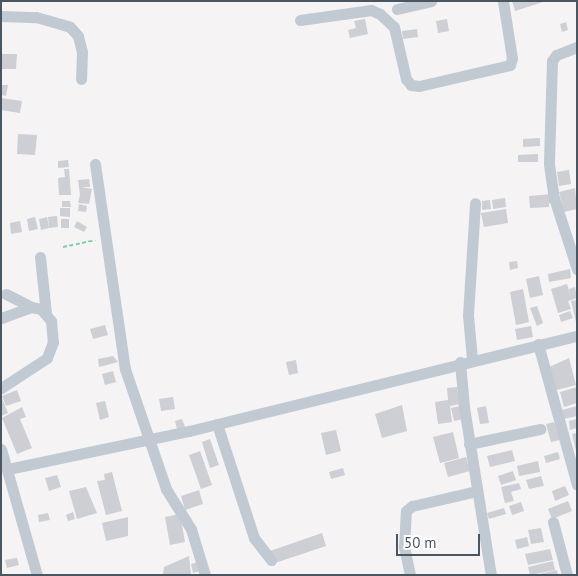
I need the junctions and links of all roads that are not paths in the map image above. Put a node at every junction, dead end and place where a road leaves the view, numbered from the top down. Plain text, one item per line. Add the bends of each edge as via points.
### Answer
1 (431, 1) edge
2 (503, 1) edge
3 (397, 9) dead end
4 (1, 16) edge
5 (300, 20) dead end
6 (577, 46) edge
7 (81, 78) dead end
8 (95, 164) dead end
9 (475, 203) dead end
10 (40, 257) dead end
11 (577, 269) edge
12 (3, 292) edge
13 (31, 307) junction
14 (46, 313) junction
15 (1, 318) edge
16 (577, 336) edge
17 (538, 344) junction
18 (472, 359) junction
19 (460, 362) junction
20 (1, 388) edge
21 (217, 424) junction
22 (540, 429) dead end
23 (148, 439) junction
24 (470, 444) junction
25 (1, 449) edge
26 (8, 469) junction
27 (577, 485) edge
28 (477, 491) junction
29 (553, 522) dead end
30 (271, 560) dead end
31 (37, 575) edge
32 (205, 575) edge
33 (410, 575) edge
34 (491, 575) edge
35 (567, 575) edge

1 - 3 street
2 - 5 street via 512,58 510,65 419,86 411,86 406,78 394,27 380,14 370,10
4 - 7 street via 36,17 70,27 78,36 82,52
6 - 11 street via 556,55 552,61 550,164 554,198
8 - 23 street via 125,369
9 - 18 street via 468,315
10 - 14 street
12 - 13 street
13 - 14 street
13 - 15 street
14 - 20 street via 53,342 47,358
16 - 17 street
17 - 18 street
17 - 27 street
18 - 19 street
19 - 21 street
19 - 24 street
21 - 23 street
21 - 30 street via 254,538
22 - 24 street
23 - 26 street
23 - 32 street via 166,490 191,529
24 - 28 street
25 - 26 street
26 - 31 street
28 - 33 street via 412,506 406,511 404,547
28 - 34 street
29 - 35 street

